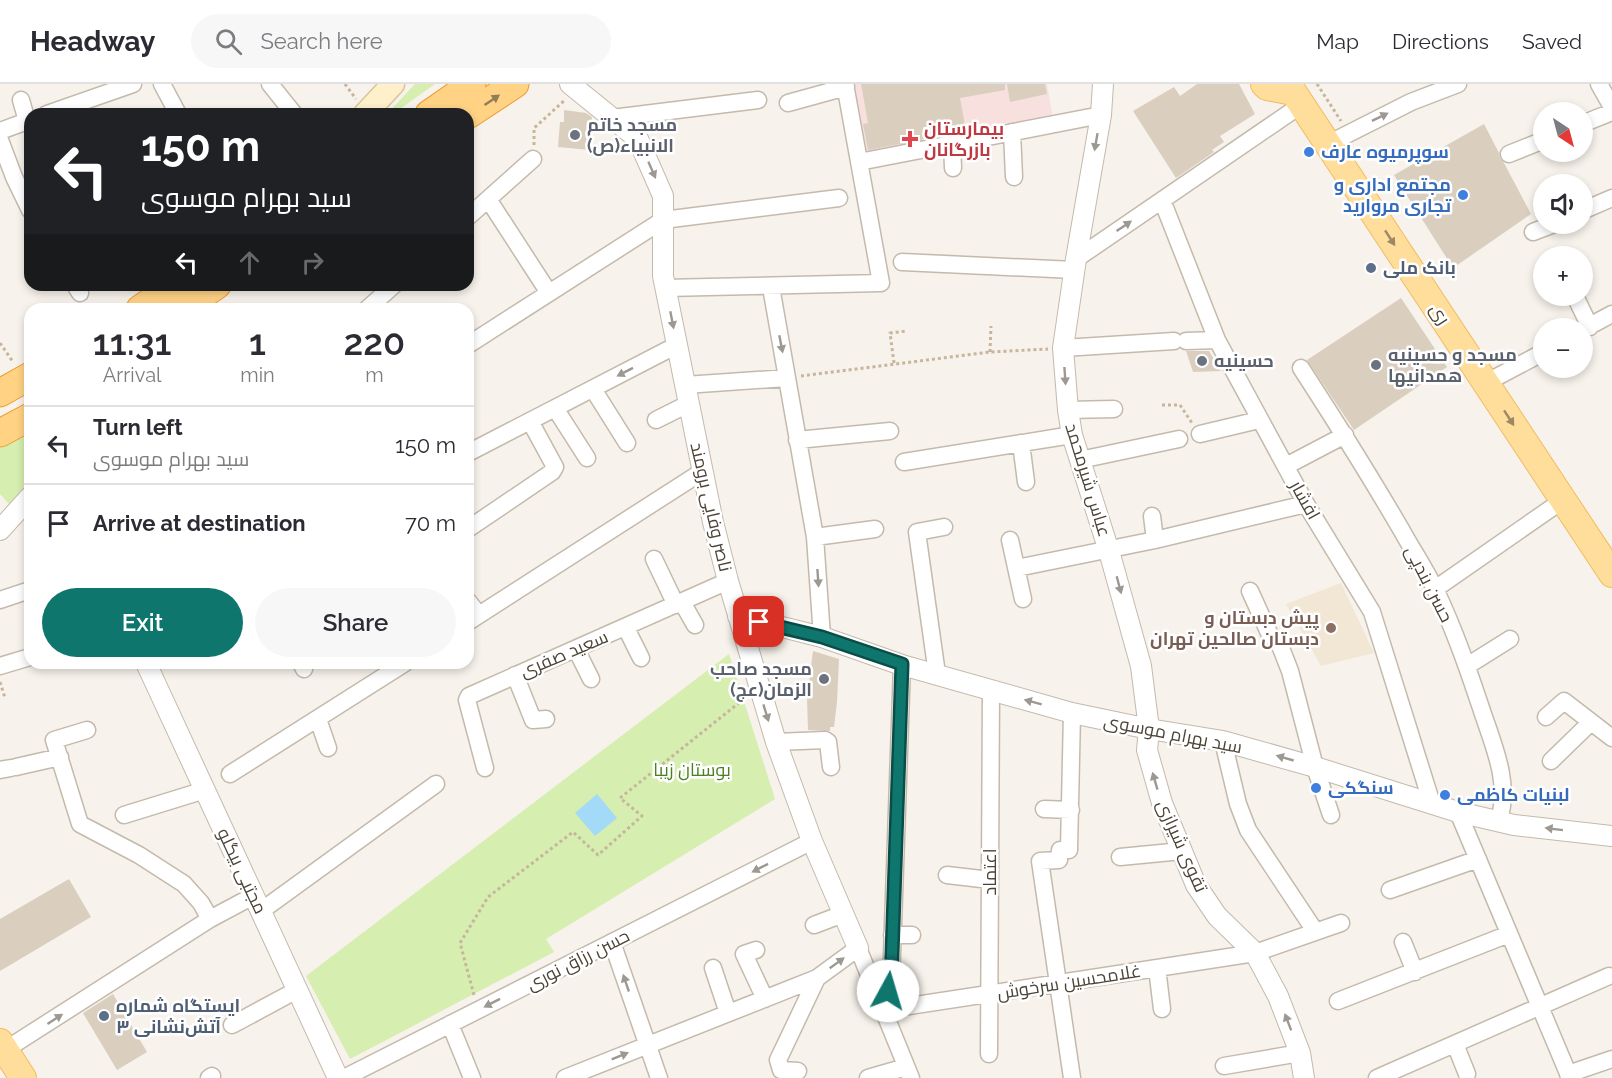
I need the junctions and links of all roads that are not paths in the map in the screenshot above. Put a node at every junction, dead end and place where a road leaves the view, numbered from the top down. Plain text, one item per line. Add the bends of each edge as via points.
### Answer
1 (133, 84) edge
2 (162, 84) edge
3 (270, 84) edge
4 (393, 84) edge
5 (472, 84) edge
6 (515, 84) edge
7 (1103, 84) edge
8 (1264, 84) edge
9 (1458, 84) edge
10 (1599, 84) edge
11 (845, 86) edge
12 (573, 87) edge
13 (1294, 94) edge
14 (21, 100) dead end
15 (758, 100) dead end
16 (788, 103) dead end
17 (1612, 107) edge
18 (24, 108) edge
19 (80, 108) edge
20 (175, 108) edge
21 (289, 108) edge
22 (371, 108) edge
23 (438, 108) edge
24 (474, 111) edge
25 (1612, 112) edge
26 (1101, 115) junction
27 (612, 118) junction
28 (1593, 120) edge
29 (24, 123) edge
30 (0, 131) edge
31 (1012, 132) junction
32 (1338, 138) junction
33 (0, 140) edge
34 (952, 144) junction
35 (1533, 144) edge
36 (1509, 154) dead end
37 (533, 159) road end
38 (859, 162) junction
39 (953, 168) dead end
40 (1014, 177) dead end
41 (24, 198) edge
42 (839, 198) dead end
43 (1612, 198) edge
44 (488, 199) junction
45 (1162, 200) junction
46 (1593, 206) edge
47 (474, 212) edge
48 (663, 220) junction
49 (902, 262) dead end
50 (1075, 265) junction
51 (771, 287) junction
52 (665, 288) junction
53 (167, 291) edge
54 (389, 291) edge
55 (549, 293) junction
56 (149, 303) edge
57 (380, 303) edge
58 (1612, 314) edge
59 (1593, 324) edge
60 (1217, 340) junction
61 (474, 341) edge
62 (677, 345) junction
63 (1063, 348) junction
64 (1533, 358) edge
65 (1301, 368) dead end
66 (19, 371) edge
67 (788, 378) junction
68 (1493, 379) dead end
69 (592, 389) junction
70 (0, 393) edge
71 (686, 394) junction
72 (24, 400) edge
73 (555, 408) junction
74 (1114, 409) dead end
75 (1068, 410) junction
76 (0, 412) edge
77 (24, 420) edge
78 (656, 420) dead end
79 (1259, 420) junction
80 (530, 421) junction
81 (890, 431) dead end
82 (0, 433) edge
83 (1200, 434) road end
84 (1072, 435) junction
85 (1345, 435) junction
86 (1179, 439) dead end
87 (797, 440) junction
88 (627, 443) dead end
89 (1021, 443) junction
90 (474, 450) edge
91 (587, 458) dead end
92 (1080, 460) junction
93 (904, 462) dead end
94 (1286, 466) junction
95 (703, 471) junction
96 (1026, 482) dead end
97 (1563, 500) junction
98 (24, 504) edge
99 (1306, 504) junction
100 (1152, 516) dead end
101 (474, 524) edge
102 (944, 527) dead end
103 (875, 529) dead end
104 (0, 530) edge
105 (815, 537) junction
106 (1010, 540) dead end
107 (1155, 540) junction
108 (1109, 551) junction
109 (654, 559) dead end
110 (1017, 568) junction
111 (1612, 574) edge
112 (728, 581) junction
113 (1435, 589) junction
114 (1250, 591) dead end
115 (24, 592) edge
116 (1023, 599) dead end
117 (0, 600) edge
118 (679, 604) junction
119 (738, 616) junction
120 (474, 618) edge
121 (695, 625) dead end
122 (626, 628) junction
123 (822, 637) junction
124 (1510, 639) dead end
125 (576, 649) junction
126 (641, 658) dead end
127 (24, 659) edge
128 (902, 664) junction
129 (0, 666) edge
130 (1467, 666) junction
131 (149, 669) edge
132 (396, 669) edge
133 (937, 674) junction
134 (515, 675) junction
135 (591, 679) dead end
136 (991, 691) junction
137 (1072, 713) junction
138 (1546, 717) dead end
139 (318, 719) junction
140 (546, 719) dead end
141 (1591, 722) junction
142 (1149, 729) junction
143 (87, 730) dead end
144 (1612, 738) edge
145 (1223, 741) junction
146 (776, 742) junction
147 (328, 748) dead end
148 (60, 757) junction
149 (1551, 761) dead end
150 (831, 767) dead end
151 (1315, 767) junction
152 (485, 768) dead end
153 (9, 769) edge
154 (230, 774) dead end
155 (436, 784) dead end
156 (205, 790) junction
157 (1432, 804) junction
158 (1044, 809) dead end
159 (1071, 810) junction
160 (1458, 812) junction
161 (124, 815) dead end
162 (1331, 815) dead end
163 (1499, 820) junction
164 (1611, 837) edge
165 (812, 841) junction
166 (1182, 851) junction
167 (1120, 857) dead end
168 (1478, 859) junction
169 (947, 875) dead end
170 (990, 880) junction
171 (1390, 890) dead end
172 (257, 903) junction
173 (843, 914) junction
174 (210, 919) junction
175 (1341, 923) dead end
176 (814, 925) dead end
177 (1315, 931) junction
178 (1509, 934) junction
179 (892, 935) junction
180 (912, 935) dead end
181 (612, 942) junction
182 (1403, 942) dead end
183 (858, 948) junction
184 (756, 950) dead end
185 (1256, 953) junction
186 (713, 968) dead end
187 (1157, 968) junction
188 (1415, 972) junction
189 (1609, 976) dead end
190 (817, 978) junction
191 (1057, 984) junction
192 (297, 990) junction
193 (989, 994) junction
194 (765, 999) junction
195 (1338, 1001) dead end
196 (1540, 1006) junction
197 (1162, 1009) dead end
198 (883, 1010) junction
199 (728, 1013) junction
200 (450, 1024) junction
201 (232, 1025) dead end
202 (1455, 1044) junction
203 (648, 1045) junction
204 (3, 1046) edge
205 (1300, 1053) junction
206 (989, 1054) dead end
207 (1612, 1059) edge
208 (1224, 1066) dead end
209 (798, 1071) dead end
210 (909, 1073) edge
211 (1397, 1074) edge
212 (1467, 1074) dead end
213 (1569, 1076) edge
214 (23, 1078) edge
215 (338, 1078) edge
216 (344, 1078) edge
217 (472, 1078) edge
218 (565, 1078) edge
219 (659, 1078) edge
220 (868, 1078) edge
221 (1072, 1078) edge
222 (1304, 1078) edge
223 (1377, 1078) edge

1 - 19 street
2 - 20 street
3 - 21 street
4 - 22 main road
5 - 23 highway
24 -> 6 highway
7 - 26 street, عباس شیرمحمد
8 - 13 main road
32 -> 9 street
10 - 17 street
11 - 16 street
11 - 38 street
12 - 27 street, ناصر وفایی برومند
13 - 32 main road, ری
13 - 45 street
14 - 18 street
15 - 27 street
25 - 28 street
26 - 31 street
26 -> 50 street, عباس شیرمحمد
27 -> 48 street, ناصر وفایی برومند via 639,139 663,196
29 - 30 street
31 - 34 street
31 - 40 street
32 -> 97 main road, ری
33 - 41 street
34 - 38 street
34 - 39 street
35 - 36 street
37 - 44 street
38 - 51 street via 881,283
42 - 48 street
43 - 46 street
44 - 47 street
44 - 55 street
50 -> 45 street
45 - 60 street, افشار
48 - 52 street, ناصر وفایی برومند
48 - 55 street
49 - 50 street
50 - 63 street, عباس شیرمحمد
51 - 52 street
51 -> 67 street
52 -> 62 street, ناصر وفایی برومند
53 - 56 highway
54 - 57 street
55 - 61 street
58 - 59 street
60 - 63 street
60 - 79 street, افشار
62 -> 69 street
62 - 71 street, ناصر وفایی برومند
63 -> 75 street, عباس شیرمحمد
64 - 68 street
65 - 85 street, حسن بندپی
66 - 70 highway
67 - 71 street
67 - 87 street
69 - 73 street
69 - 88 street
71 - 78 street
71 - 95 street, ناصر وفایی برومند
72 - 76 highway
73 - 80 street
73 - 91 street
74 - 75 street
75 - 84 street, عباس شیرمحمد
77 - 82 highway
79 - 83 street
79 - 94 street, افشار
80 - 90 street
80 - 101 street via 555,467
81 - 87 street
84 - 89 street
84 - 92 street, عباس شیرمحمد
85 - 94 street
85 - 113 street, حسن بندپی
86 - 92 street
87 - 105 street
89 - 93 street
89 - 96 street
92 - 108 street, عباس شیرمحمد
94 - 99 street, افشار
95 - 112 street, ناصر وفایی برومند
95 - 120 street
97 - 111 main road, ری
97 - 113 street
98 - 104 street
99 - 107 street
99 - 157 street, افشار via 1372,612
100 - 107 street
102 - 133 street via 917,532
103 - 105 street
105 -> 123 street
106 - 110 street
107 - 108 street
108 - 110 street
108 -> 142 street, عباس شیرمحمد via 1141,666
109 - 118 street
110 - 116 street
112 - 118 street, سعید صفری
112 - 119 street, ناصر وفایی برومند
113 - 130 street, حسن بندپی
114 - 151 street via 1290,671
115 - 117 street
118 - 121 street
118 - 122 street, سعید صفری
119 - 123 street, سید بهرام موسوی
119 -> 146 street, ناصر وفایی برومند
122 - 125 street, سعید صفری
122 - 126 street
123 - 128 street, سید بهرام موسوی
124 - 130 street
125 - 134 street, سعید صفری
125 - 135 street
127 - 129 street
128 - 133 street, سید بهرام موسوی
128 - 179 street
130 - 163 street, حسن بندپی via 1502,776 1503,807
131 - 156 street, مجتبی بیگلو
132 - 139 street
133 - 136 street, سید بهرام موسوی
134 - 140 street via 532,720
134 - 152 street, سعید صفری via 466,700
137 -> 136 street, سید بهرام موسوی
136 - 170 street, اعتماد
137 - 142 street, سید بهرام موسوی
137 - 159 street
138 - 141 street via 1564,701
139 - 147 street
139 - 154 street
141 - 144 street
141 - 149 street
142 - 145 street, سید بهرام موسوی
166 -> 142 street, تقوی شیرازی via 1153,774
143 - 148 street via 54,740
151 -> 145 street, سید بهرام موسوی
145 - 177 street via 1248,830
146 - 150 street via 825,740
146 - 165 street, ناصر وفایی برومند
148 - 153 street
148 - 174 street via 80,824 184,884
151 - 157 street, سید بهرام موسوی
151 - 162 street
155 - 172 street
156 - 161 street
156 - 172 street, مجتبی بیگلو
157 - 160 street, سید بهرام موسوی
158 - 159 street
159 - 191 street via 1076,850 1060,850 1059,860 1040,861
160 - 163 street, سید بهرام موسوی
160 - 168 street
164 -> 163 street, سید بهرام موسوی
165 - 173 street, ناصر وفایی برومند
165 -> 181 street, حسن رزاق نوری
166 - 167 street
166 - 185 street, تقوی شیرازی via 1196,885 1217,916
168 - 171 street
168 - 178 street
169 - 170 street
170 - 193 street, اعتماد
172 - 174 street
172 - 192 street, مجتبی بیگلو
173 - 176 street
173 - 183 street, ناصر وفایی برومند
204 -> 174 street
175 - 177 street, غلامحسین سرخوش
177 - 185 street, غلامحسین سرخوش
178 - 188 street
178 - 196 street
179 - 180 street
179 - 198 street via 891,983
181 -> 200 street, حسن رزاق نوری
203 -> 181 street
182 - 188 street
190 -> 183 street
183 - 198 street
184 - 194 street via 744,954
185 - 187 street, غلامحسین سرخوش
205 -> 185 street, تقوی شیرازی
186 - 199 street
187 - 191 street, غلامحسین سرخوش
187 - 197 street
188 - 195 street
189 - 196 street
190 - 194 street
190 - 209 street via 778,1060 782,1070
191 - 193 street, غلامحسین سرخوش
191 - 221 street
192 - 201 street
192 - 215 street, مجتبی بیگلو
193 - 198 street, غلامحسین سرخوش
193 - 206 street, اعتماد
194 - 199 street
196 - 202 street
196 - 213 street
198 - 210 street
199 - 203 street
200 - 216 street, حسن رزاق نوری
200 - 217 street
202 - 211 street
202 - 212 street
218 -> 203 street
203 - 219 street
204 - 214 main road
205 - 208 street
205 - 222 street, تقوی شیرازی
207 - 213 street
210 - 220 street
211 - 223 street

